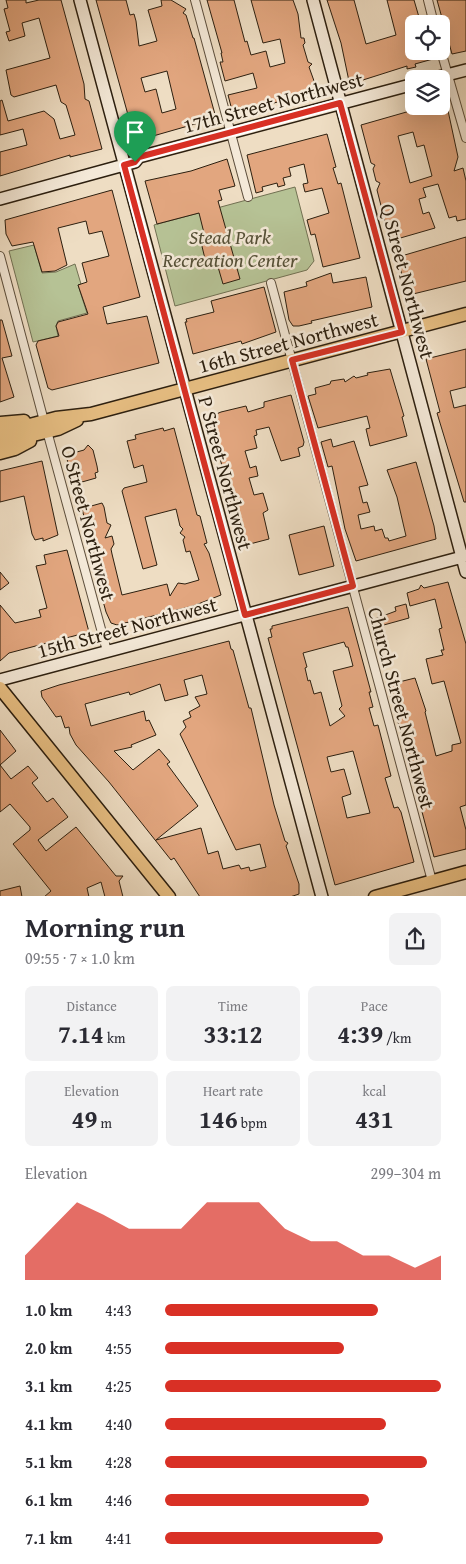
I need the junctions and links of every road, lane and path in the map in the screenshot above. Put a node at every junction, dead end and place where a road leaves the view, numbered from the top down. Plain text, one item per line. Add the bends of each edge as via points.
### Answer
1 (80, 0) edge
2 (195, 0) edge
3 (313, 0) edge
4 (428, 0) edge
5 (432, 15) edge
6 (466, 70) edge
7 (450, 74) edge
8 (450, 81) edge
9 (405, 86) edge
10 (340, 103) junction
11 (230, 132) junction
12 (466, 138) edge
13 (124, 165) junction
14 (248, 197) dead end
15 (0, 199) edge
16 (0, 256) edge
17 (271, 283) dead end
18 (466, 314) edge
19 (402, 332) junction
20 (292, 360) junction
21 (184, 389) junction
22 (0, 423) edge
23 (46, 426) junction
24 (0, 433) edge
25 (0, 443) edge
26 (0, 453) edge
27 (464, 557) edge
28 (466, 572) edge
29 (353, 586) junction
30 (245, 615) junction
31 (107, 652) junction
32 (0, 680) edge
33 (0, 688) edge
34 (466, 872) edge
35 (432, 881) junction
36 (169, 896) edge
37 (322, 896) edge
38 (376, 896) edge

1 - 13 main road, P Street Northwest
2 - 11 street
3 - 10 main road, Q Street Northwest
4 - 5 street
6 - 7 main road
8 - 12 street
9 - 10 main road, 17th Street Northwest
10 - 11 main road, 17th Street Northwest
10 - 19 main road, Q Street Northwest
11 - 13 main road, 17th Street Northwest via 139,157 135,162
11 - 14 street
13 - 15 main road, 17th Street Northwest
13 - 21 main road, P Street Northwest
16 - 23 street, O Street Northwest
17 - 20 street, Church Street Northwest
18 - 19 main road, 16th Street Northwest
19 - 20 main road, 16th Street Northwest
19 - 27 main road, Q Street Northwest
20 - 21 main road, 16th Street Northwest
20 - 29 street, Church Street Northwest
21 - 23 main road, 16th Street Northwest
21 - 30 main road, P Street Northwest
22 - 23 main road, 16th Street Northwest
23 - 24 main road, 16th Street Northwest
23 - 25 main road, 16th Street Northwest
23 - 26 main road, 16th Street Northwest via 15,449
23 - 31 street, O Street Northwest
27 - 28 main road, Q Street Northwest
27 - 29 main road, 15th Street Northwest
29 - 30 main road, 15th Street Northwest
29 - 35 street, Church Street Northwest
30 - 31 main road, 15th Street Northwest
30 - 37 main road, P Street Northwest
31 - 32 main road, 15th Street Northwest
33 - 36 main road
34 - 35 main road
35 - 38 main road

